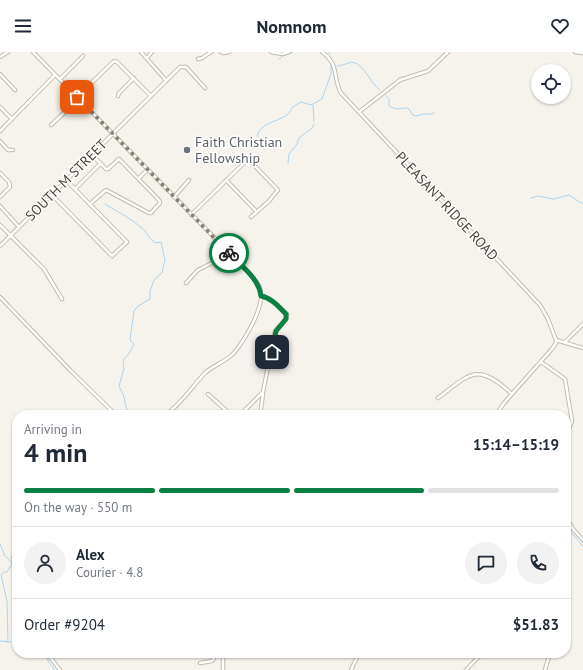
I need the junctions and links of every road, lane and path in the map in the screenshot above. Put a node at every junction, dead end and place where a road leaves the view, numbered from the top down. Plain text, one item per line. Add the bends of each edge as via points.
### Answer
1 (8, 52) edge
2 (33, 52) edge
3 (141, 52) edge
4 (152, 52) edge
5 (210, 52) edge
6 (221, 52) edge
7 (229, 52) edge
8 (271, 52) edge
9 (289, 52) edge
10 (322, 52) edge
11 (448, 52) edge
12 (575, 52) edge
13 (583, 53) edge
14 (83, 56) dead end
15 (0, 57) edge
16 (147, 58) junction
17 (198, 59) dead end
18 (0, 74) edge
19 (55, 75) junction
20 (134, 78) junction
21 (60, 79) junction
22 (166, 81) junction
23 (205, 88) dead end
24 (16, 90) dead end
25 (118, 96) dead end
26 (152, 96) junction
27 (78, 98) junction
28 (0, 107) edge
29 (359, 112) junction
30 (12, 119) junction
31 (51, 125) dead end
32 (0, 131) edge
33 (113, 134) junction
34 (0, 141) edge
35 (13, 150) dead end
36 (92, 156) junction
37 (100, 164) junction
38 (147, 170) junction
39 (0, 174) edge
40 (139, 178) junction
41 (66, 180) junction
42 (189, 180) dead end
43 (226, 180) junction
44 (75, 189) junction
45 (52, 195) junction
46 (0, 197) edge
47 (174, 197) junction
48 (90, 204) junction
49 (0, 206) edge
50 (257, 212) junction
51 (191, 215) junction
52 (251, 217) dead end
53 (0, 225) edge
54 (19, 227) junction
55 (11, 236) junction
56 (0, 246) edge
57 (226, 250) junction
58 (186, 283) dead end
59 (261, 296) junction
60 (0, 297) edge
61 (62, 299) dead end
62 (583, 324) edge
63 (556, 340) junction
64 (565, 342) junction
65 (583, 348) edge
66 (541, 362) junction
67 (263, 392) junction
68 (208, 394) dead end
69 (512, 394) junction
70 (438, 398) dead end
71 (111, 410) edge
72 (171, 410) edge
73 (226, 410) edge
74 (245, 410) edge
75 (261, 410) edge
76 (500, 410) edge
77 (570, 410) edge
78 (571, 526) edge
79 (583, 540) edge
80 (52, 658) edge
81 (214, 658) edge
82 (223, 658) edge
83 (357, 658) edge
84 (477, 658) edge
85 (549, 658) edge
86 (200, 662) dead end
87 (60, 670) edge
88 (223, 670) edge
89 (351, 670) edge
90 (466, 670) edge
91 (545, 670) edge

1 - 15 street
2 - 19 street
3 - 16 street
4 - 16 street
5 - 17 street
6 - 7 street
8 - 9 street
10 - 29 street, PLEASANT RIDGE ROAD via 334,64 341,93
11 - 29 street via 428,71 400,80
12 - 13 street
14 - 21 street
16 - 22 street
18 - 24 street
19 - 21 street
19 - 30 street
20 - 25 street
20 - 26 street
20 - 27 street via 116,61 113,62
21 - 27 street
22 - 23 street, SOUTH M STREET via 184,66
22 - 26 street, SOUTH M STREET
26 - 33 street, SOUTH M STREET
27 - 31 street
27 - 33 street
28 - 30 street
29 - 63 street, PLEASANT RIDGE ROAD via 540,304
30 - 32 street
33 - 36 street, SOUTH M STREET
33 - 38 street
34 - 35 street via 8,150
36 - 37 street
36 - 41 street, SOUTH M STREET
37 - 40 street via 108,169 119,159
37 - 44 street
38 - 40 street
38 - 47 street
39 - 46 street via 9,182 10,187
40 - 48 street via 160,201 160,204 149,213 106,190
41 - 44 street
41 - 45 street, SOUTH M STREET
42 - 47 street
43 - 50 street
43 - 50 street via 250,160 278,190
43 - 51 street
44 - 48 street
45 - 48 street via 112,256 127,242
45 - 54 street, SOUTH M STREET
47 - 51 street
49 - 54 street
50 - 52 street
51 - 57 street
53 - 55 street
54 - 55 street, SOUTH M STREET
55 - 56 street, SOUTH M STREET
55 - 61 street via 44,269
57 - 58 street via 212,263 198,270
57 - 59 street via 256,282
59 - 67 street via 268,297 286,314 286,319 276,331
59 - 72 street via 259,310 234,353 204,374
60 - 71 street
62 - 64 street
63 - 64 street
63 - 66 street via 554,347
64 - 65 street
66 - 69 street
66 - 77 street via 565,380
67 - 74 street
67 - 75 street
68 - 73 street
69 - 70 street via 492,378 475,374 461,380
69 - 76 street
78 - 79 street
80 - 87 street
81 - 86 street via 212,661
82 - 88 street
83 - 89 street
84 - 90 street
85 - 91 street

